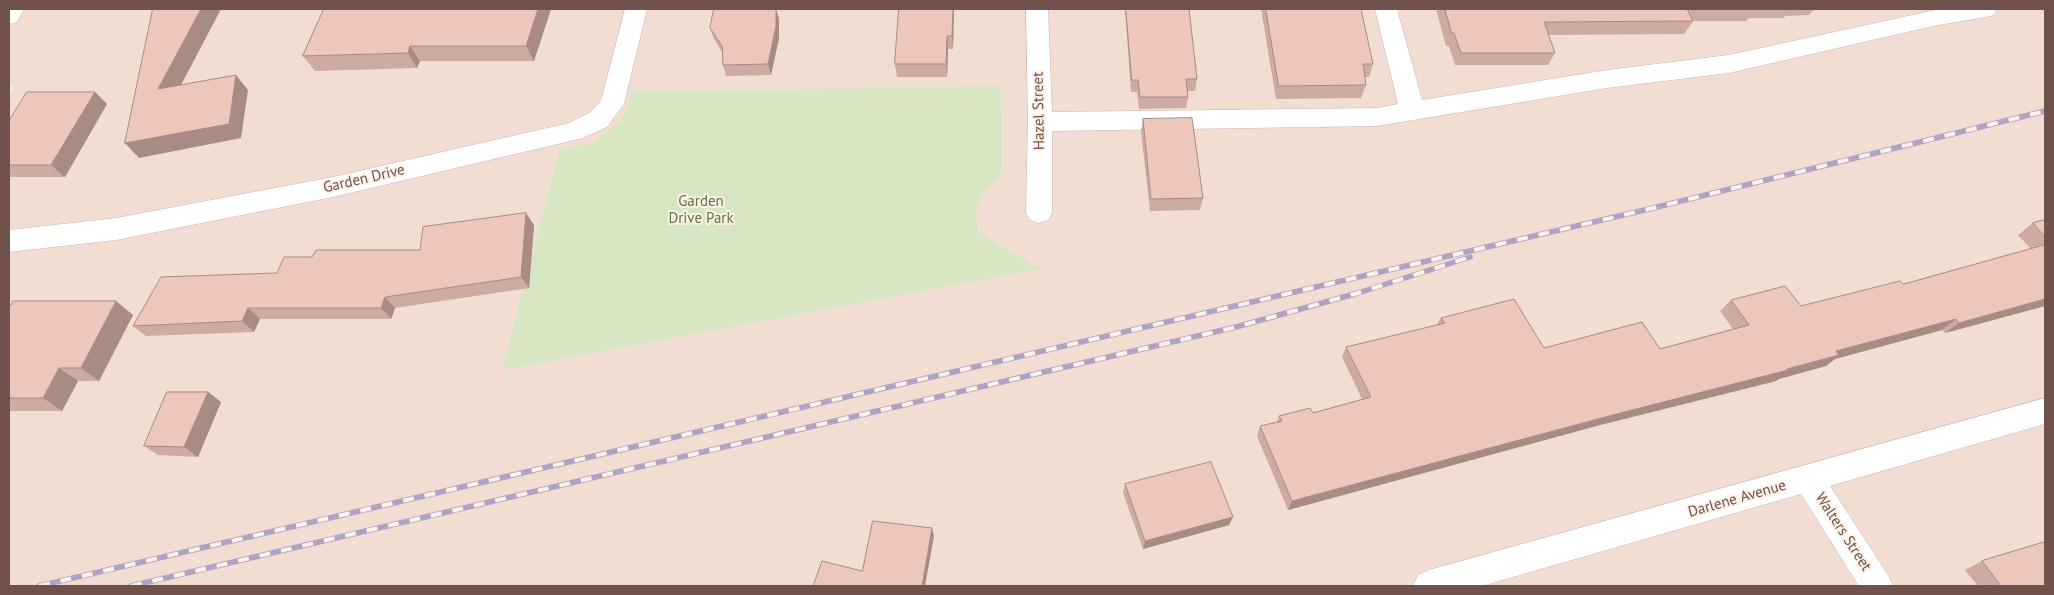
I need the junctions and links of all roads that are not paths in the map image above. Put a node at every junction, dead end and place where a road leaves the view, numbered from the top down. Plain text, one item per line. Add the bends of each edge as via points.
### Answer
1 (13, 9) edge
2 (636, 9) edge
3 (1037, 9) edge
4 (1386, 9) edge
5 (1986, 9) edge
6 (9, 16) edge
7 (1412, 111) junction
8 (1040, 122) junction
9 (1039, 213) dead end
10 (9, 241) edge
11 (2045, 411) edge
12 (1808, 478) junction
13 (1429, 586) edge
14 (1877, 586) edge

1 - 6 street
2 - 10 street, Garden Drive via 612,104 598,120 574,131 314,191 116,229
3 - 8 street, Hazel Street
4 - 7 street
5 - 7 street via 1729,64 1607,79
7 - 8 street via 1378,117
8 - 9 street, Hazel Street
11 - 12 street, Darlene Avenue
12 - 13 street, Darlene Avenue
12 - 14 street, Walters Street

